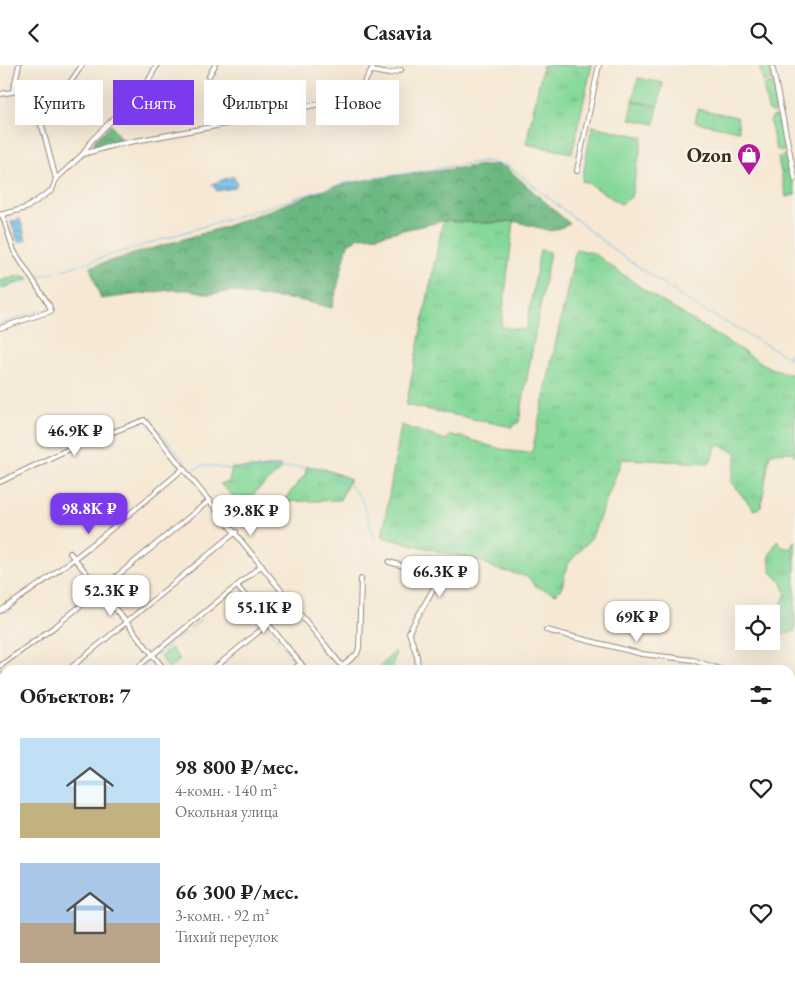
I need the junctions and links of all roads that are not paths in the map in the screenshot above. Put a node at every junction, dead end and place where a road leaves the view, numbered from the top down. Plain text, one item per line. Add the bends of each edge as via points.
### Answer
1 (19, 65) edge
2 (82, 65) edge
3 (156, 65) edge
4 (215, 65) edge
5 (374, 65) edge
6 (599, 65) edge
7 (772, 65) edge
8 (401, 70) dead end
9 (372, 71) junction
10 (209, 76) dead end
11 (13, 91) junction
12 (0, 94) edge
13 (41, 126) junction
14 (83, 154) junction
15 (577, 171) dead end
16 (795, 178) edge
17 (56, 179) junction
18 (1, 215) edge
19 (0, 328) edge
20 (184, 468) junction
21 (0, 482) edge
22 (210, 500) junction
23 (236, 532) junction
24 (70, 553) dead end
25 (75, 558) junction
26 (389, 562) dead end
27 (262, 565) junction
28 (361, 579) dead end
29 (237, 586) junction
30 (101, 590) junction
31 (0, 611) edge
32 (127, 622) junction
33 (268, 624) junction
34 (546, 630) dead end
35 (153, 654) junction
36 (300, 663) joint
37 (1, 665) edge
38 (74, 665) edge
39 (140, 665) edge
40 (161, 665) edge
41 (218, 665) edge
42 (298, 665) edge
43 (341, 665) edge
44 (343, 665) edge
45 (418, 665) edge
46 (708, 665) edge

1 - 11 street
2 - 13 street
3 - 14 street via 145,87 91,141
4 - 10 street
5 - 9 street
6 - 15 street
7 - 16 street
8 - 9 street via 389,74
9 - 14 street via 357,96
11 - 12 street
11 - 13 street via 30,89
13 - 17 street
14 - 17 street
17 - 18 street via 52,190 44,197 26,208
18 - 19 street via 14,251 49,305 50,312
20 - 21 street via 144,420 69,449
20 - 22 street
20 - 25 street
22 - 23 street
22 - 30 street
23 - 27 street
23 - 32 street
24 - 25 street
25 - 30 street
25 - 31 street
26 - 45 street via 407,567 436,584 409,632
27 - 29 street
27 - 43 street
28 - 44 street via 359,648 357,654
29 - 33 street
29 - 35 street
30 - 32 street
30 - 37 street
32 - 35 street
32 - 38 street
33 - 36 street
33 - 41 street
34 - 46 street via 642,654 693,660
35 - 39 street
35 - 40 street
36 - 42 street

